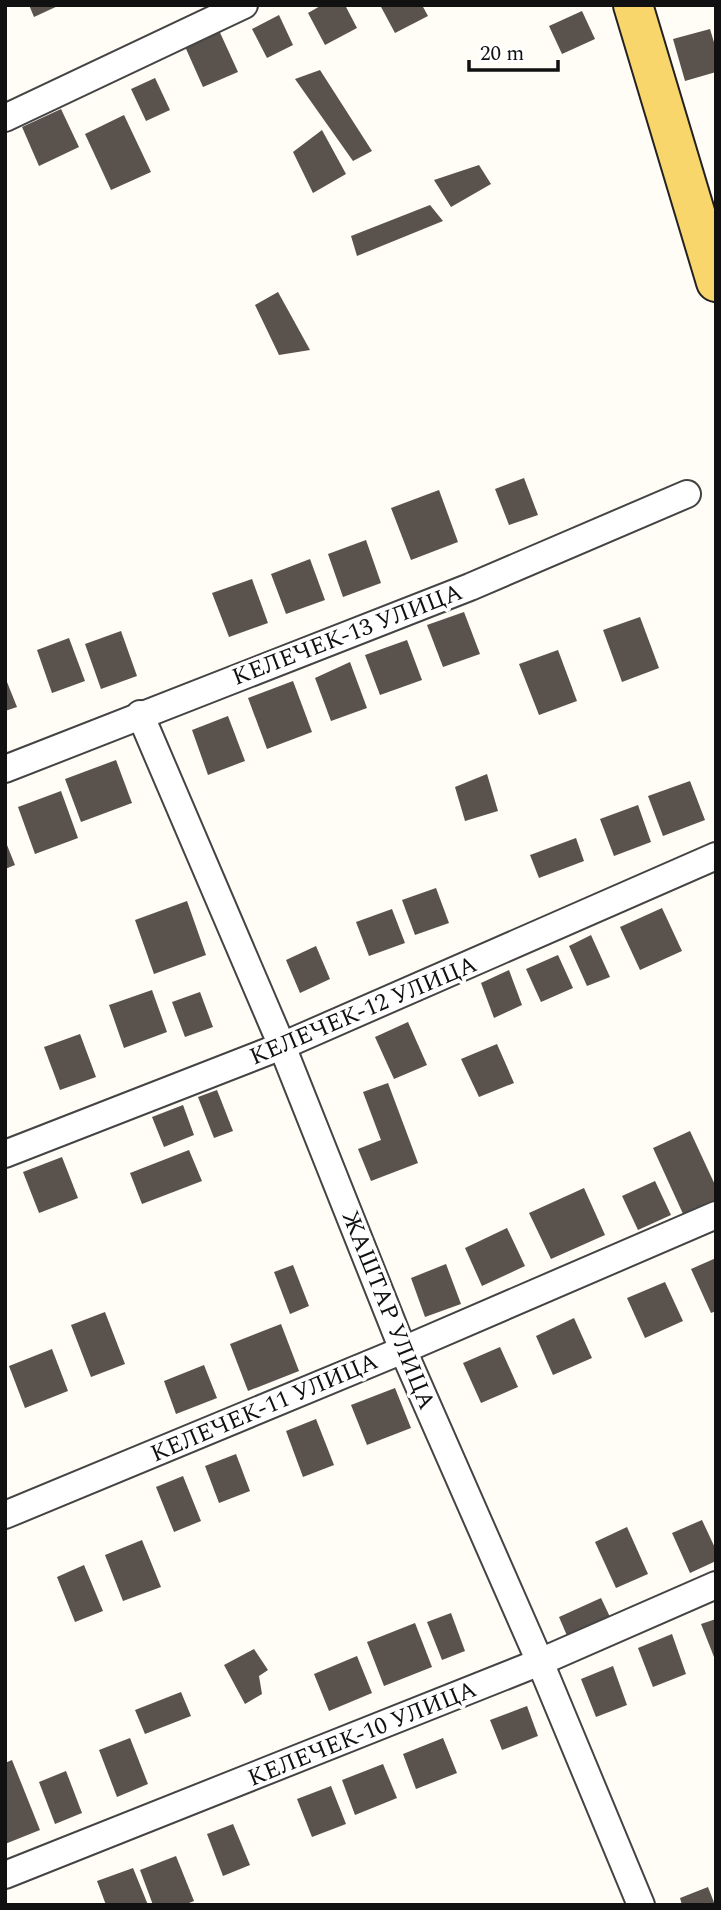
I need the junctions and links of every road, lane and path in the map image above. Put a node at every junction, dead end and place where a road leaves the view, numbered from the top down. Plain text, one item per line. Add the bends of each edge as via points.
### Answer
1 (244, 5) edge
2 (632, 5) edge
3 (5, 118) edge
4 (716, 282) edge
5 (687, 494) dead end
6 (140, 714) junction
7 (5, 769) edge
8 (716, 856) edge
9 (282, 1046) junction
10 (5, 1154) edge
11 (716, 1215) edge
12 (403, 1350) junction
13 (5, 1515) edge
14 (716, 1585) edge
15 (540, 1662) junction
16 (5, 1875) edge
17 (641, 1905) edge

1 - 3 street
2 - 4 main road
5 - 6 street, КЕЛЕЧЕК-13 УЛИЦА via 470,587
6 - 7 street, КЕЛЕЧЕК-13 УЛИЦА
6 - 9 street, ЖАШТАР УЛИЦА
8 - 9 street, КЕЛЕЧЕК-12 УЛИЦА
9 - 10 street, КЕЛЕЧЕК-12 УЛИЦА
9 - 12 street, ЖАШТАР УЛИЦА
11 - 12 street, КЕЛЕЧЕК-11 УЛИЦА
12 - 13 street, КЕЛЕЧЕК-11 УЛИЦА
12 - 15 street, ЖАШТАР УЛИЦА
14 - 15 street, КЕЛЕЧЕК-10 УЛИЦА
15 - 16 street, КЕЛЕЧЕК-10 УЛИЦА
15 - 17 street, ЖАШТАР УЛИЦА

